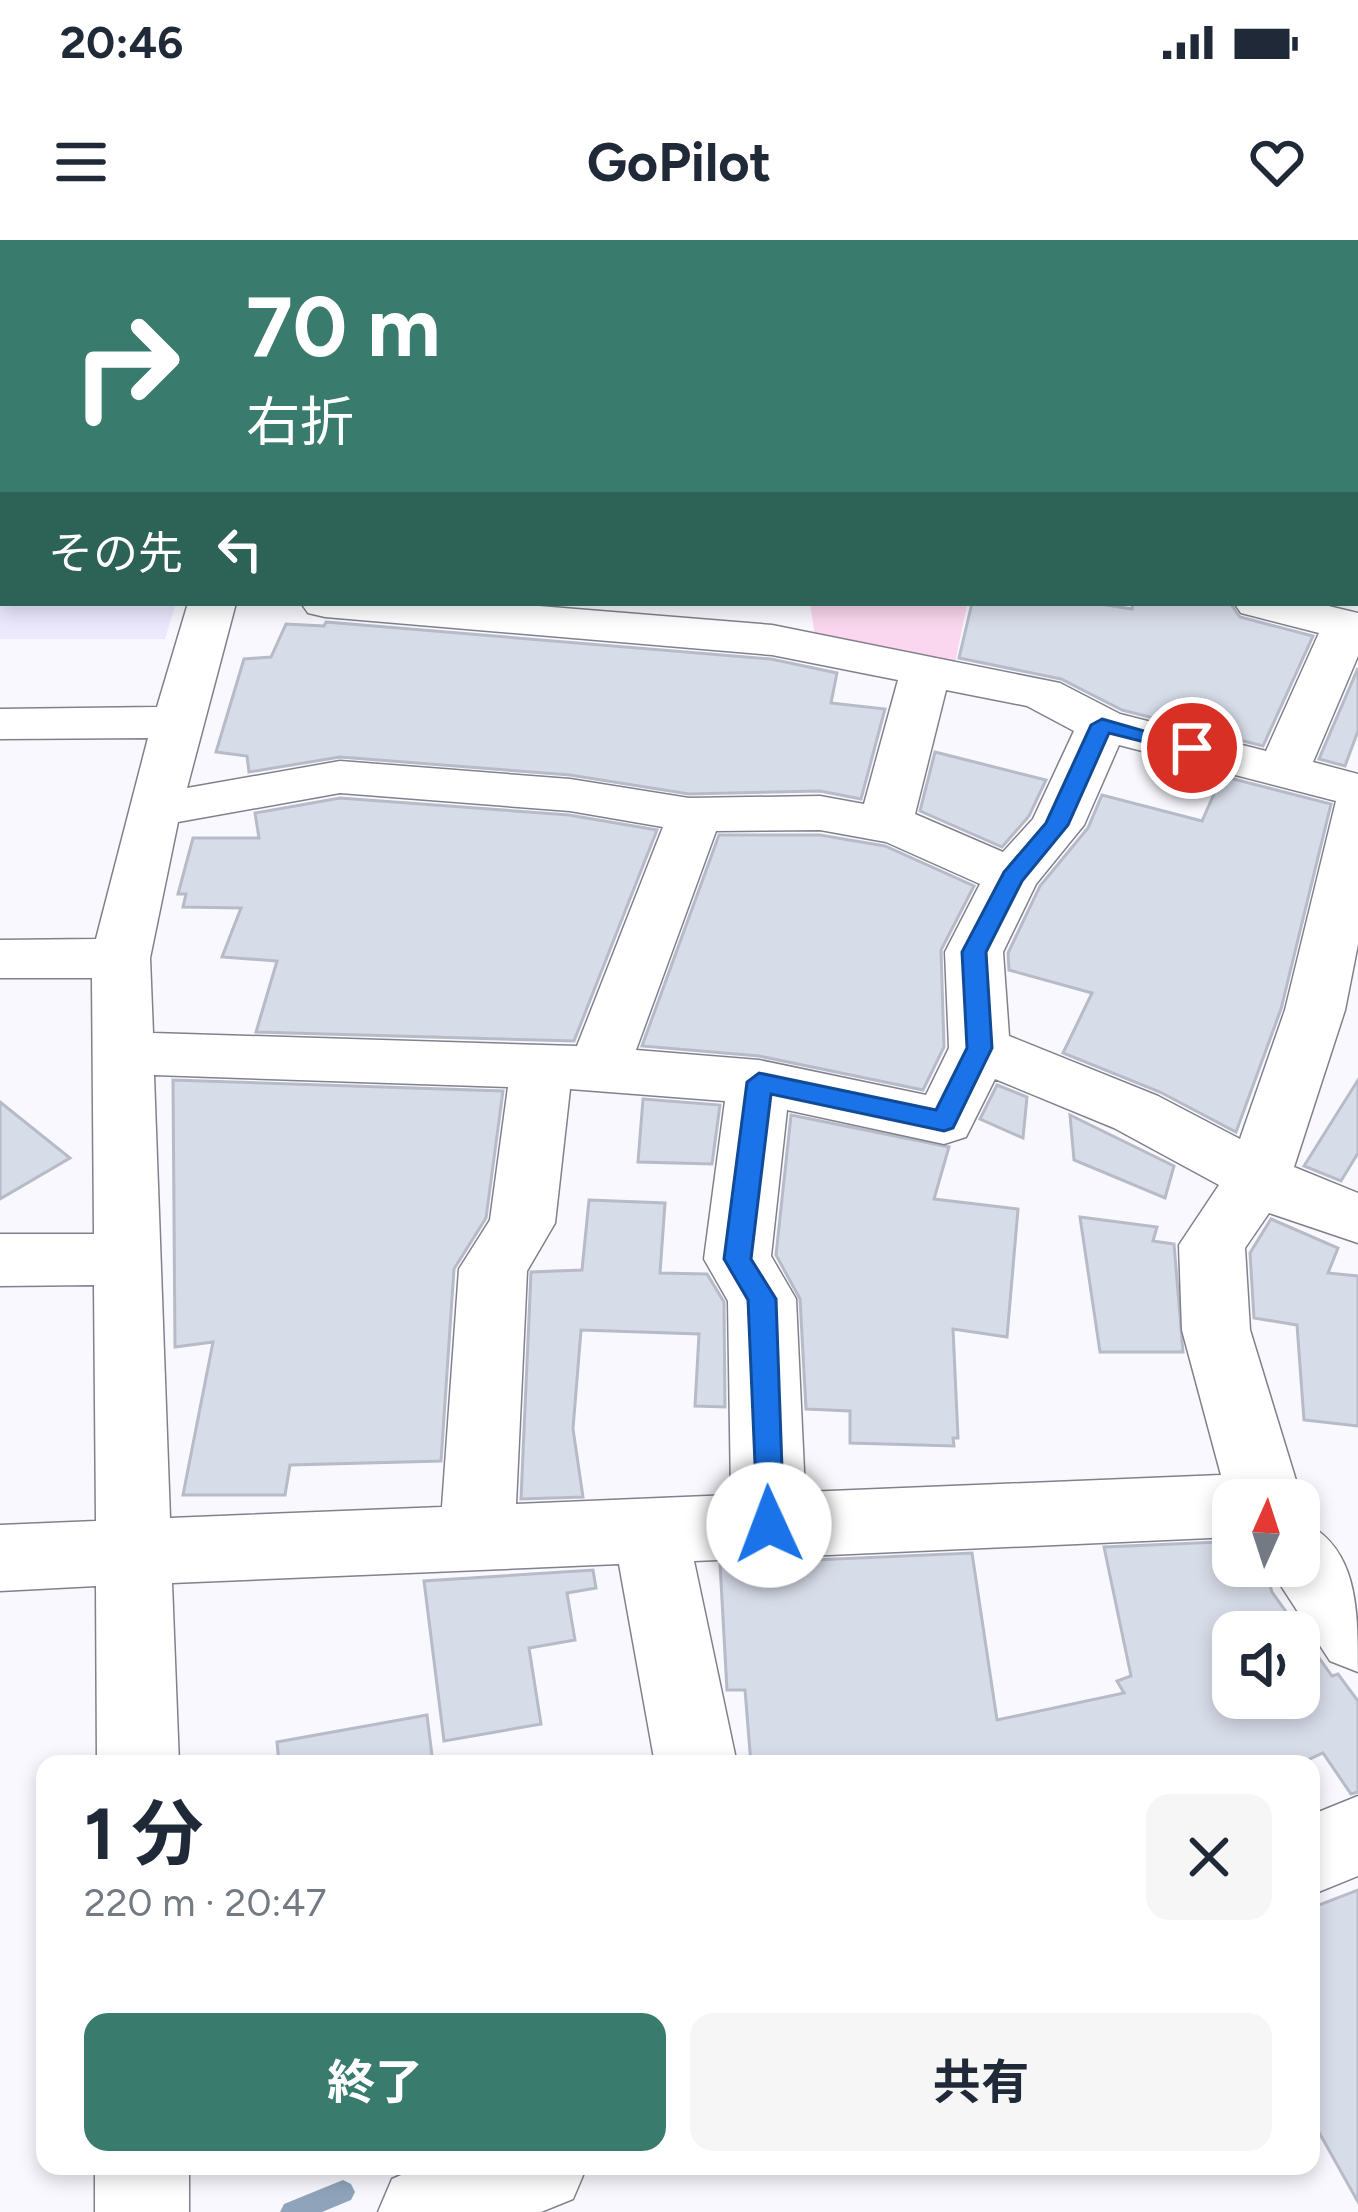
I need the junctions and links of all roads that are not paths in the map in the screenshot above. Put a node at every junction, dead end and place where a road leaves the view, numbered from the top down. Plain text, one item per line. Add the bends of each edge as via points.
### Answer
1 (211, 606) edge
2 (398, 606) edge
3 (1270, 606) edge
4 (618, 615) edge
5 (804, 625) edge
6 (1352, 627) edge
7 (926, 670) junction
8 (178, 722) junction
9 (0, 724) edge
10 (1102, 725) junction
11 (1283, 771) junction
12 (1358, 790) edge
13 (1358, 808) edge
14 (154, 811) junction
15 (695, 815) junction
16 (885, 825) junction
17 (1012, 878) junction
18 (121, 958) junction
19 (0, 959) edge
20 (979, 1048) junction
21 (122, 1053) junction
22 (570, 1066) junction
23 (759, 1082) junction
24 (1258, 1179) junction
25 (1358, 1218) edge
26 (127, 1258) junction
27 (0, 1260) edge
28 (1259, 1479) edge
29 (1212, 1506) edge
30 (769, 1525) junction
31 (650, 1529) junction
32 (477, 1535) junction
33 (136, 1552) junction
34 (0, 1558) edge
35 (1320, 1582) edge
36 (1358, 1637) edge
37 (138, 1755) edge
38 (694, 1755) edge
39 (1358, 1837) edge
40 (1320, 1852) edge
41 (142, 2175) edge
42 (518, 2175) edge
43 (142, 2212) edge
44 (425, 2212) edge

1 - 8 street
2 - 4 street
3 - 6 street
4 - 5 street
5 - 7 street
6 - 11 street
7 - 10 street via 1042,694
7 - 16 street
8 - 9 street
8 - 14 street
10 - 11 street
10 - 17 street via 1057,825
11 - 12 street
13 - 24 street via 1316,1010
14 - 15 street via 340,778 570,795
14 - 18 street
15 - 16 street via 820,813
15 - 22 street
16 - 17 street
17 - 20 street via 974,952
18 - 19 street
18 - 21 street
20 - 23 street via 944,1121
20 - 24 street via 1136,1112
21 - 22 street
21 - 26 street
22 - 23 street
22 - 32 street via 522,1223 494,1269
23 - 30 street via 737,1259 762,1299
24 - 25 street
24 - 28 street via 1212,1245 1216,1330
26 - 27 street
26 - 33 street
29 - 30 street
30 - 31 street
31 - 32 street
31 - 38 street
32 - 33 street
33 - 34 street
33 - 37 street
35 - 36 street
39 - 40 street
41 - 43 street
42 - 44 street

